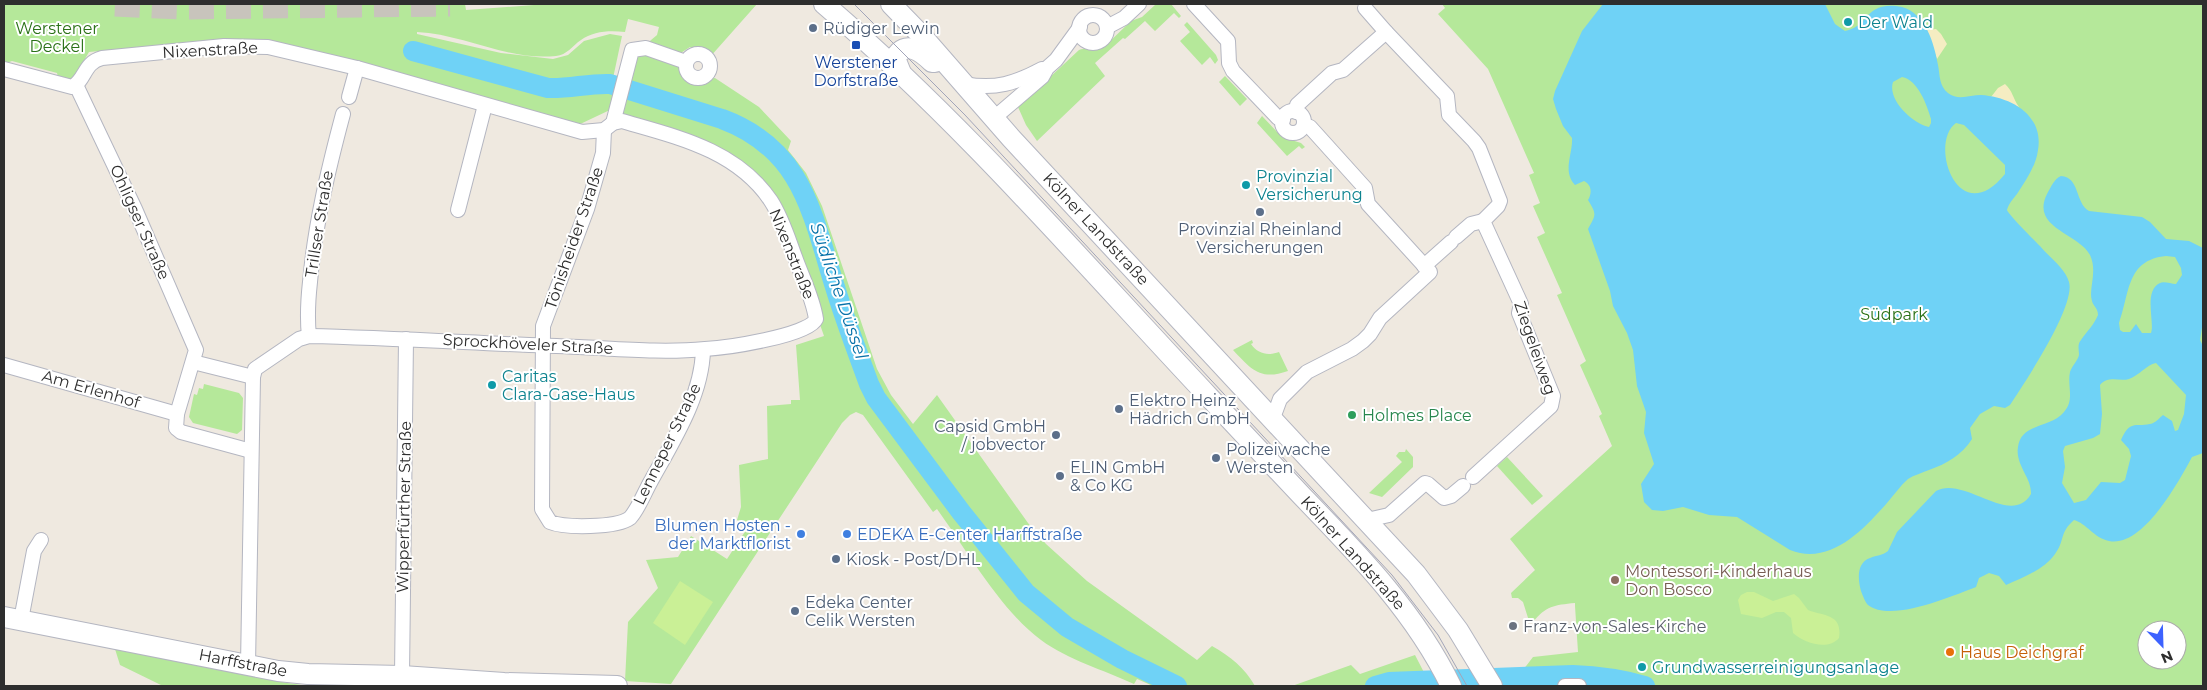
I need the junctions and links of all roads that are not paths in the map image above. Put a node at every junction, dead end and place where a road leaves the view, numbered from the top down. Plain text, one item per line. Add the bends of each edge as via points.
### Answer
1 (824, 4) edge
2 (891, 4) edge
3 (1138, 4) edge
4 (1194, 4) edge
5 (1365, 8) dead end
6 (1080, 27) junction
7 (1107, 27) junction
8 (1386, 32) junction
9 (1089, 42) junction
10 (686, 62) dead end
11 (945, 62) junction
12 (1052, 64) junction
13 (357, 68) junction
14 (4, 69) edge
15 (901, 73) junction
16 (965, 84) junction
17 (76, 85) junction
18 (349, 97) dead end
19 (486, 105) junction
20 (1296, 112) junction
21 (344, 114) dead end
22 (994, 118) junction
23 (1283, 120) junction
24 (956, 125) junction
25 (1304, 125) junction
26 (609, 126) junction
27 (458, 210) dead end
28 (1483, 222) junction
29 (1427, 269) junction
30 (814, 323) joint
31 (1146, 330) junction
32 (310, 336) junction
33 (406, 338) junction
34 (1198, 339) junction
35 (543, 346) junction
36 (703, 350) junction
37 (193, 362) junction
38 (4, 365) edge
39 (253, 377) junction
40 (1254, 398) junction
41 (1280, 399) junction
42 (1220, 409) junction
43 (177, 414) junction
44 (1273, 418) junction
45 (251, 451) junction
46 (1327, 521) junction
47 (1373, 527) junction
48 (41, 540) dead end
49 (13, 618) edge
50 (248, 664) junction
51 (402, 676) junction
52 (1447, 678) edge
53 (617, 686) edge
54 (1492, 686) edge
55 (1565, 686) edge
56 (1578, 686) edge

1 - 15 main road, Kölner Landstraße
2 - 11 main road, Kölner Landstraße
3 - 7 street via 1124,18
4 - 23 street via 1228,41 1229,63 1233,71
5 - 8 street
6 - 7 street via 1084,18 1095,15 1102,18
6 - 9 street via 1081,34
6 - 12 street
7 - 9 street via 1102,39
8 - 20 street via 1343,70 1332,73 1297,105
8 - 28 street via 1447,96 1449,115 1479,148 1500,201
9 - 12 street
10 - 26 street, Tönisheider Straße via 642,48 632,50
11 - 15 main road, Kölner Landstraße via 932,62 921,51 907,48 895,58
11 - 16 main road, Kölner Landstraße
12 - 16 street via 1008,84
12 - 22 street via 1042,77
13 - 17 street, Nixenstraße via 268,47 224,46 102,58 89,64
13 - 18 street
13 - 19 street, Nixenstraße
14 - 17 street via 67,87
15 - 24 main road, Kölner Landstraße
16 - 22 main road, Kölner Landstraße
17 - 37 street, Ohligser Straße via 135,209 196,350
19 - 26 street, Nixenstraße via 582,132
19 - 27 street
20 - 23 street via 1288,113
20 - 25 street via 1303,117
21 - 32 street, Trillser Straße via 328,167 315,234 309,295
22 - 24 main road, Kölner Landstraße via 996,128 987,135
22 - 34 main road, Kölner Landstraße
23 - 25 street via 1284,128 1291,133 1299,132
24 - 31 main road, Kölner Landstraße
25 - 29 street via 1310,126 1365,188 1368,204
26 - 30 street, Nixenstraße via 622,121 703,146 733,164 757,184 772,202 786,232 815,314
26 - 35 street, Tönisheider Straße via 587,209 545,320
28 - 29 street via 1471,224
28 - 47 street, Ziegeleiweg via 1521,304 1519,313 1553,396 1551,406 1446,498 1425,484
29 - 41 street via 1363,340 1307,372
30 - 36 street, Sprockhöveler Straße via 774,338
31 - 34 main road, Kölner Landstraße via 1148,320 1162,313 1189,339
31 - 42 main road, Kölner Landstraße
32 - 33 street, Sprockhöveler Straße
32 - 39 street, Sprockhöveler Straße via 299,339 255,369
33 - 35 street, Sprockhöveler Straße
33 - 51 street, Wipperfürther Straße
34 - 40 main road, Kölner Landstraße
35 - 36 street, Sprockhöveler Straße
35 - 36 street, Lenneper Straße via 542,509 550,522 559,524 613,525 632,515 687,411 696,388
37 - 39 street
37 - 43 street, Ohligser Straße
38 - 43 street, Am Erlenhof
39 - 45 street
40 - 41 street
40 - 44 main road, Kölner Landstraße
41 - 44 street
42 - 44 main road, Kölner Landstraße via 1228,408 1255,430 1268,426
42 - 46 main road, Kölner Landstraße
43 - 45 street via 175,426 178,430
44 - 47 main road, Kölner Landstraße
45 - 50 street
46 - 47 main road via 1334,522 1357,542 1374,541
46 - 52 main road, Kölner Landstraße via 1409,616
47 - 54 main road, Kölner Landstraße via 1435,598
48 - 49 street, Harffstraße via 34,551
49 - 50 main road, Harffstraße
50 - 51 main road, Harffstraße via 308,674
51 - 53 main road, Harffstraße
55 - 56 street

